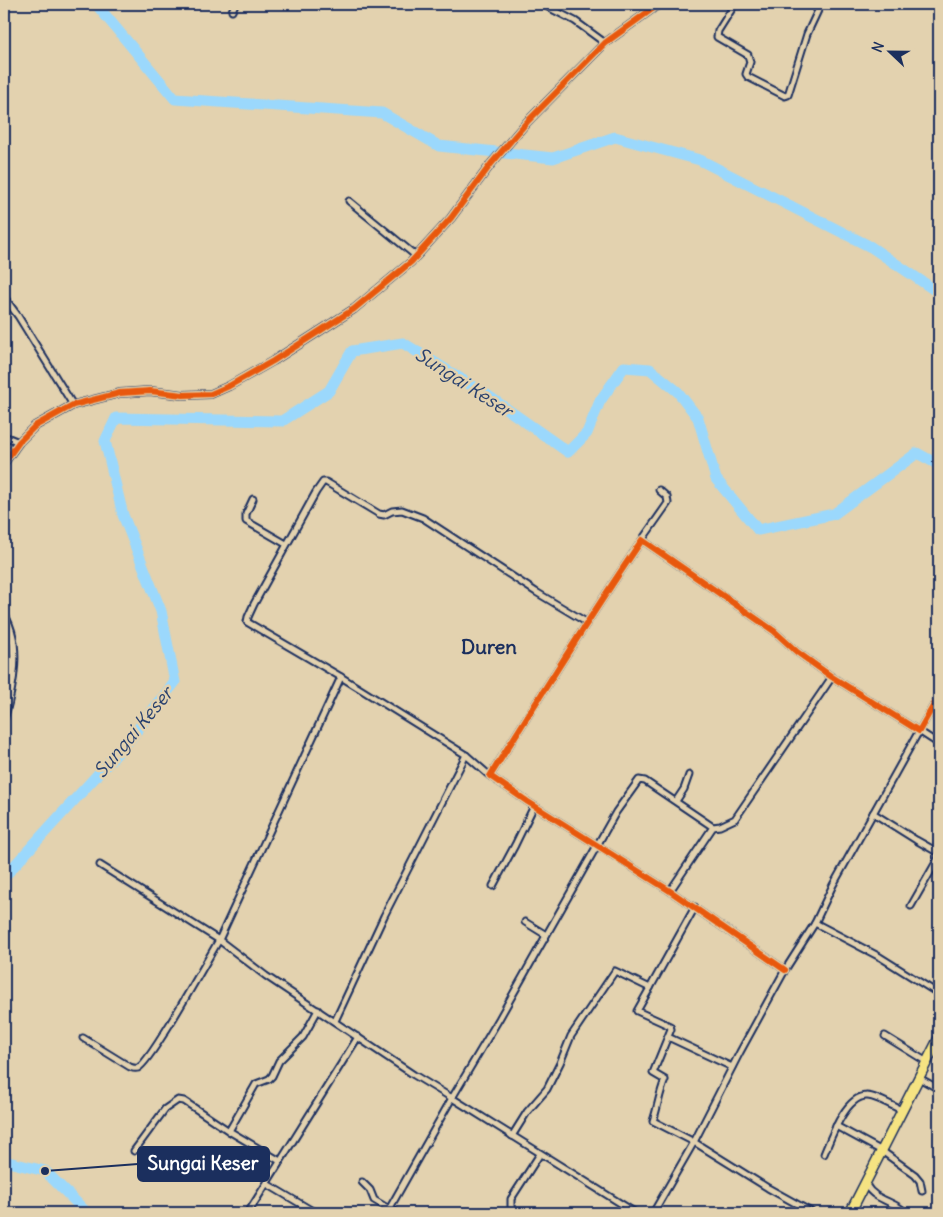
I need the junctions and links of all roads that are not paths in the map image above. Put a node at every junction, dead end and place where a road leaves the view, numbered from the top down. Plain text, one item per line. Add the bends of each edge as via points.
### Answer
1 (235, 4) edge
2 (542, 4) edge
3 (659, 4) edge
4 (735, 4) edge
5 (822, 4) edge
6 (232, 11) dead end
7 (605, 43) junction
8 (349, 201) dead end
9 (416, 256) junction
10 (4, 297) edge
11 (73, 405) junction
12 (4, 436) edge
13 (19, 442) junction
14 (4, 462) edge
15 (659, 490) dead end
16 (253, 499) dead end
17 (642, 540) junction
18 (286, 544) junction
19 (4, 615) edge
20 (586, 622) junction
21 (4, 665) edge
22 (13, 669) junction
23 (341, 677) junction
24 (832, 677) junction
25 (939, 696) edge
26 (4, 718) edge
27 (918, 731) junction
28 (939, 744) edge
29 (466, 755) junction
30 (689, 775) dead end
31 (490, 776) junction
32 (676, 801) junction
33 (534, 806) junction
34 (873, 813) junction
35 (713, 827) junction
36 (597, 844) junction
37 (939, 855) edge
38 (100, 865) dead end
39 (493, 886) dead end
40 (670, 891) junction
41 (911, 906) dead end
42 (695, 907) junction
43 (525, 922) dead end
44 (815, 923) junction
45 (546, 934) junction
46 (218, 940) junction
47 (785, 970) junction
48 (650, 988) junction
49 (939, 994) edge
50 (318, 1010) junction
51 (335, 1021) junction
52 (668, 1036) junction
53 (885, 1036) dead end
54 (358, 1037) junction
55 (83, 1038) dead end
56 (939, 1038) edge
57 (927, 1062) junction
58 (732, 1067) junction
59 (919, 1078) junction
60 (939, 1089) edge
61 (452, 1098) junction
62 (903, 1110) junction
63 (836, 1126) junction
64 (229, 1130) junction
65 (512, 1136) junction
66 (694, 1142) junction
67 (134, 1150) dead end
68 (882, 1151) junction
69 (540, 1154) junction
70 (824, 1154) dead end
71 (280, 1161) junction
72 (362, 1182) dead end
73 (267, 1184) junction
74 (866, 1185) junction
75 (922, 1191) dead end
76 (389, 1210) edge
77 (248, 1213) edge
78 (316, 1213) edge
79 (398, 1213) edge
80 (516, 1213) edge
81 (636, 1213) edge
82 (653, 1213) edge
83 (813, 1213) edge
84 (850, 1213) edge
85 (906, 1213) edge

1 - 6 street
2 - 7 street via 576,21
3 - 7 street
4 - 5 street via 717,38 748,55 748,77 785,96 807,34
7 - 9 street via 502,150 451,218
8 - 9 street
9 - 11 street via 354,309 273,361 211,394 120,393
10 - 11 street
11 - 13 street via 35,426
12 - 13 street
13 - 14 street
15 - 17 street via 667,497 668,503
16 - 18 street via 246,521
17 - 20 street
17 - 24 street via 774,631
18 - 20 street via 321,484 326,482 379,514 398,509 422,518
18 - 23 street via 247,622
19 - 22 street via 12,633
20 - 31 street
21 - 22 street
22 - 26 street
23 - 29 street
23 - 46 street
24 - 27 street
24 - 35 street via 735,819
25 - 27 street
27 - 28 street
27 - 34 street
29 - 31 street
29 - 51 street
30 - 32 street
31 - 33 street
32 - 35 street
32 - 36 street via 639,780
33 - 36 street
33 - 39 street
34 - 37 street
34 - 44 street
35 - 40 street
36 - 40 street
36 - 45 street
37 - 41 street
38 - 46 street
40 - 42 street
42 - 47 street
42 - 48 street
43 - 45 street
44 - 47 street
44 - 49 street via 880,957
45 - 61 street
46 - 50 street
46 - 55 street via 176,1014 139,1067 130,1067
47 - 58 street
48 - 52 street via 637,1012 671,1027
48 - 65 street via 615,971 571,1036 547,1089
50 - 51 street
50 - 64 street via 303,1037 279,1061 272,1076 256,1084
51 - 54 street
52 - 58 street
52 - 66 street via 653,1073 665,1080 653,1121
53 - 57 street
54 - 61 street
54 - 71 street
56 - 57 highway
57 - 59 highway
58 - 66 street
59 - 60 street
59 - 62 highway
61 - 65 street
61 - 76 street
62 - 63 street via 868,1095 851,1104
62 - 68 highway
63 - 68 street
63 - 70 street
64 - 67 street via 178,1100 165,1109
64 - 71 street
65 - 69 street
66 - 82 street
66 - 83 street
68 - 74 highway
68 - 75 street via 919,1179
69 - 80 street via 511,1199 511,1207
69 - 81 street
71 - 73 street
72 - 76 street via 374,1200
73 - 77 street
73 - 78 street
74 - 84 highway
74 - 85 street via 871,1192
76 - 79 street

